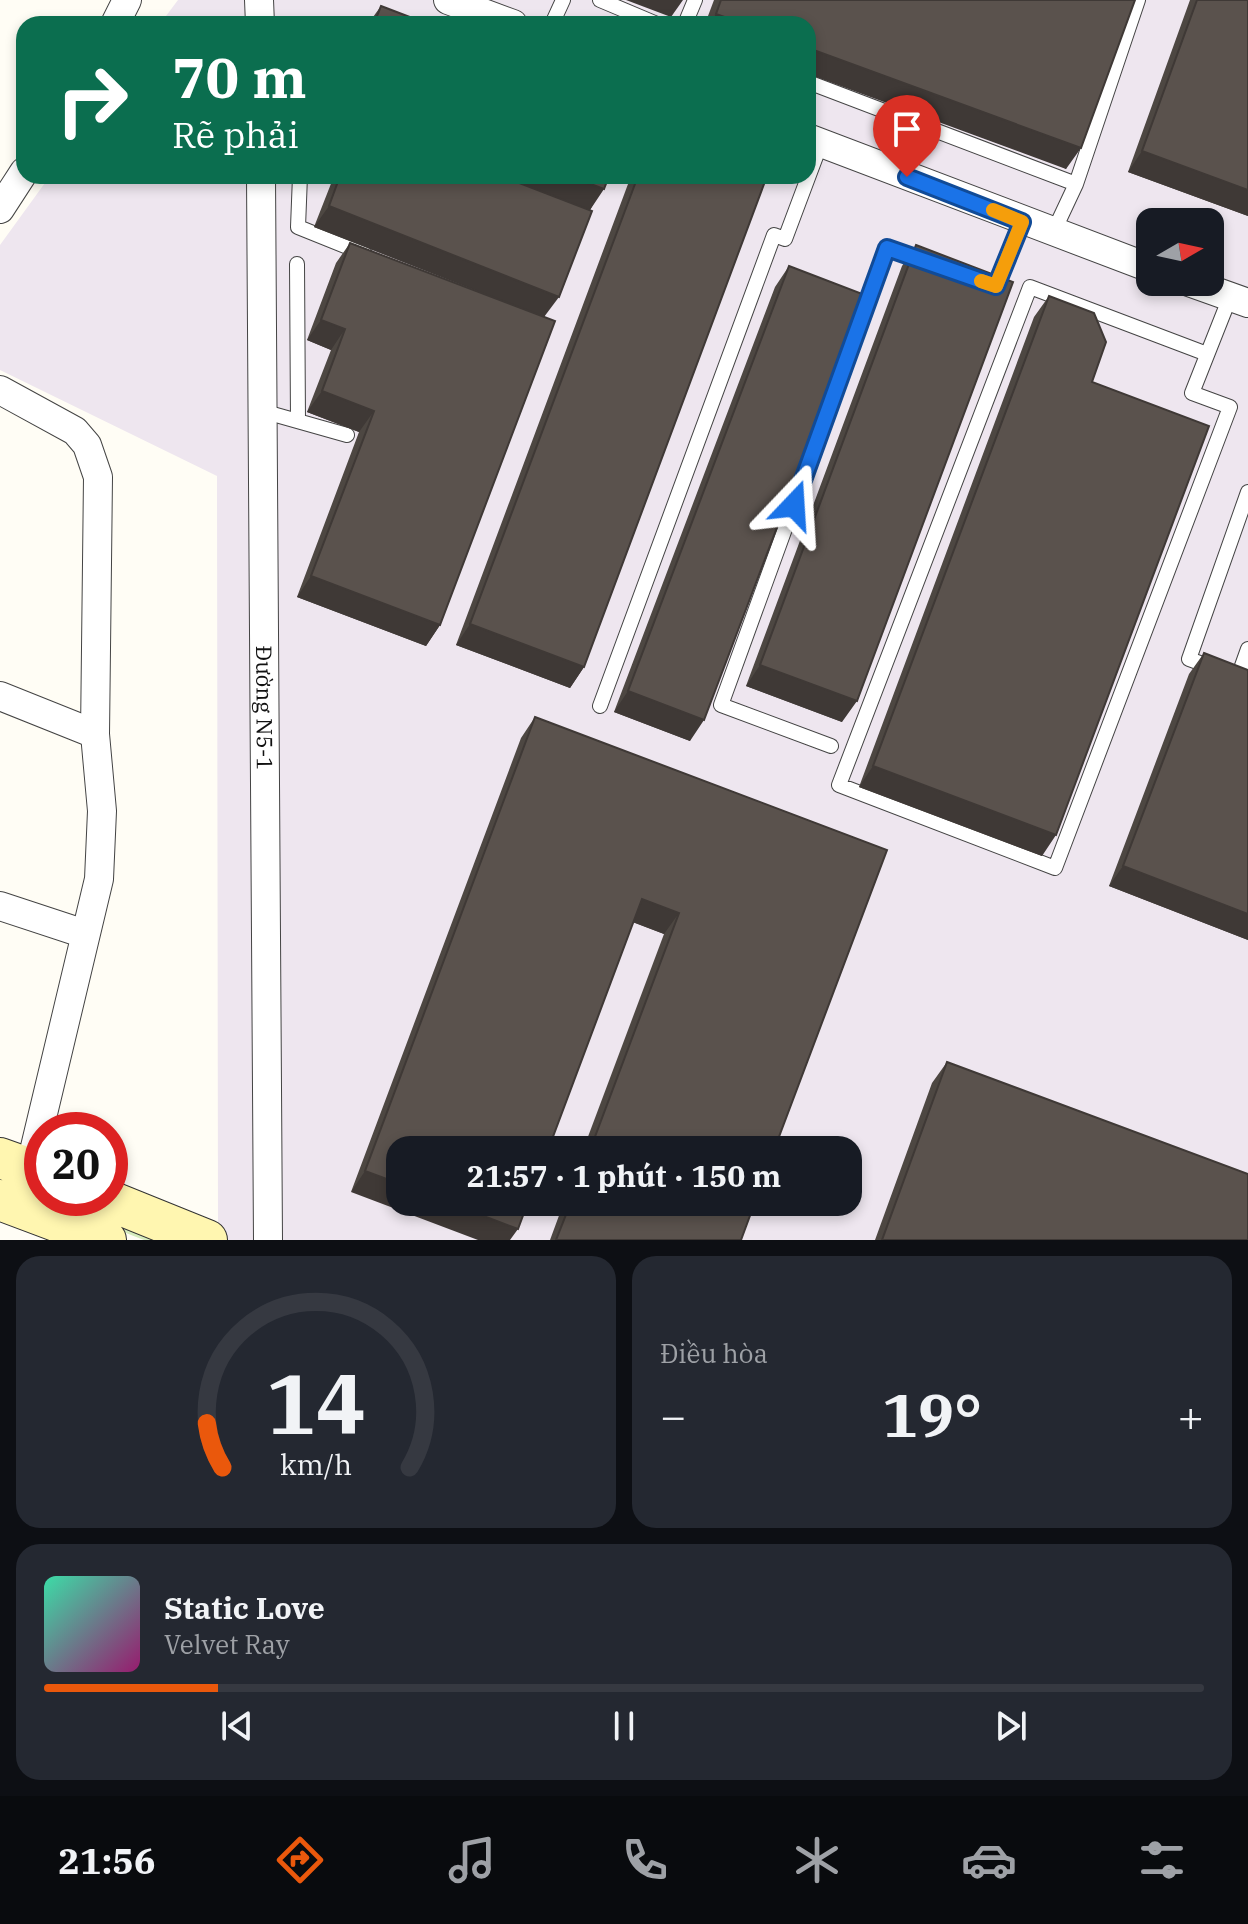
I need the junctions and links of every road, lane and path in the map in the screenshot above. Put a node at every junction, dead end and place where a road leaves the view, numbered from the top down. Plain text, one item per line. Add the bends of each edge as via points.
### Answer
1 (448, 0) edge
2 (600, 0) edge
3 (1138, 0) edge
4 (491, 16) edge
5 (638, 16) edge
6 (816, 85) edge
7 (816, 142) edge
8 (16, 184) edge
9 (261, 184) edge
10 (300, 184) edge
11 (801, 184) edge
12 (1076, 184) junction
13 (1, 206) edge
14 (1022, 222) junction
15 (1053, 234) junction
16 (385, 261) edge
17 (1136, 263) edge
18 (297, 264) dead end
19 (942, 267) edge
20 (982, 282) edge
21 (1224, 294) edge
22 (1243, 301) edge
23 (1207, 354) junction
24 (0, 390) edge
25 (262, 411) junction
26 (298, 421) junction
27 (347, 435) dead end
28 (1248, 492) edge
29 (1248, 649) edge
30 (0, 696) edge
31 (600, 706) dead end
32 (95, 734) junction
33 (831, 746) dead end
34 (0, 906) edge
35 (85, 934) junction
36 (15, 1168) edge
37 (0, 1200) edge
38 (128, 1208) edge
39 (106, 1240) edge
40 (207, 1240) edge
41 (268, 1240) edge

1 - 4 street
2 - 5 lane
3 - 12 lane
6 - 12 lane
7 - 14 street
8 - 13 street
9 - 25 street, Đường N5-1
10 - 16 lane via 298,227
11 - 31 lane via 785,239 774,235
12 - 15 lane
14 - 15 street
14 - 20 lane via 996,286
15 - 17 street
18 - 26 lane
19 - 33 lane via 887,248 721,705
21 - 22 street
22 - 23 lane
23 - 23 lane via 1192,393 1230,407 1055,868 839,785 1030,287
24 - 32 street via 75,431 87,445 98,477
25 - 26 lane
25 - 41 street, Đường N5-1
26 - 27 lane
28 - 29 lane via 1189,659 1238,677
30 - 32 street
32 - 35 street via 102,811 99,879
34 - 35 street
35 - 36 street
37 - 39 main road
38 - 40 main road

